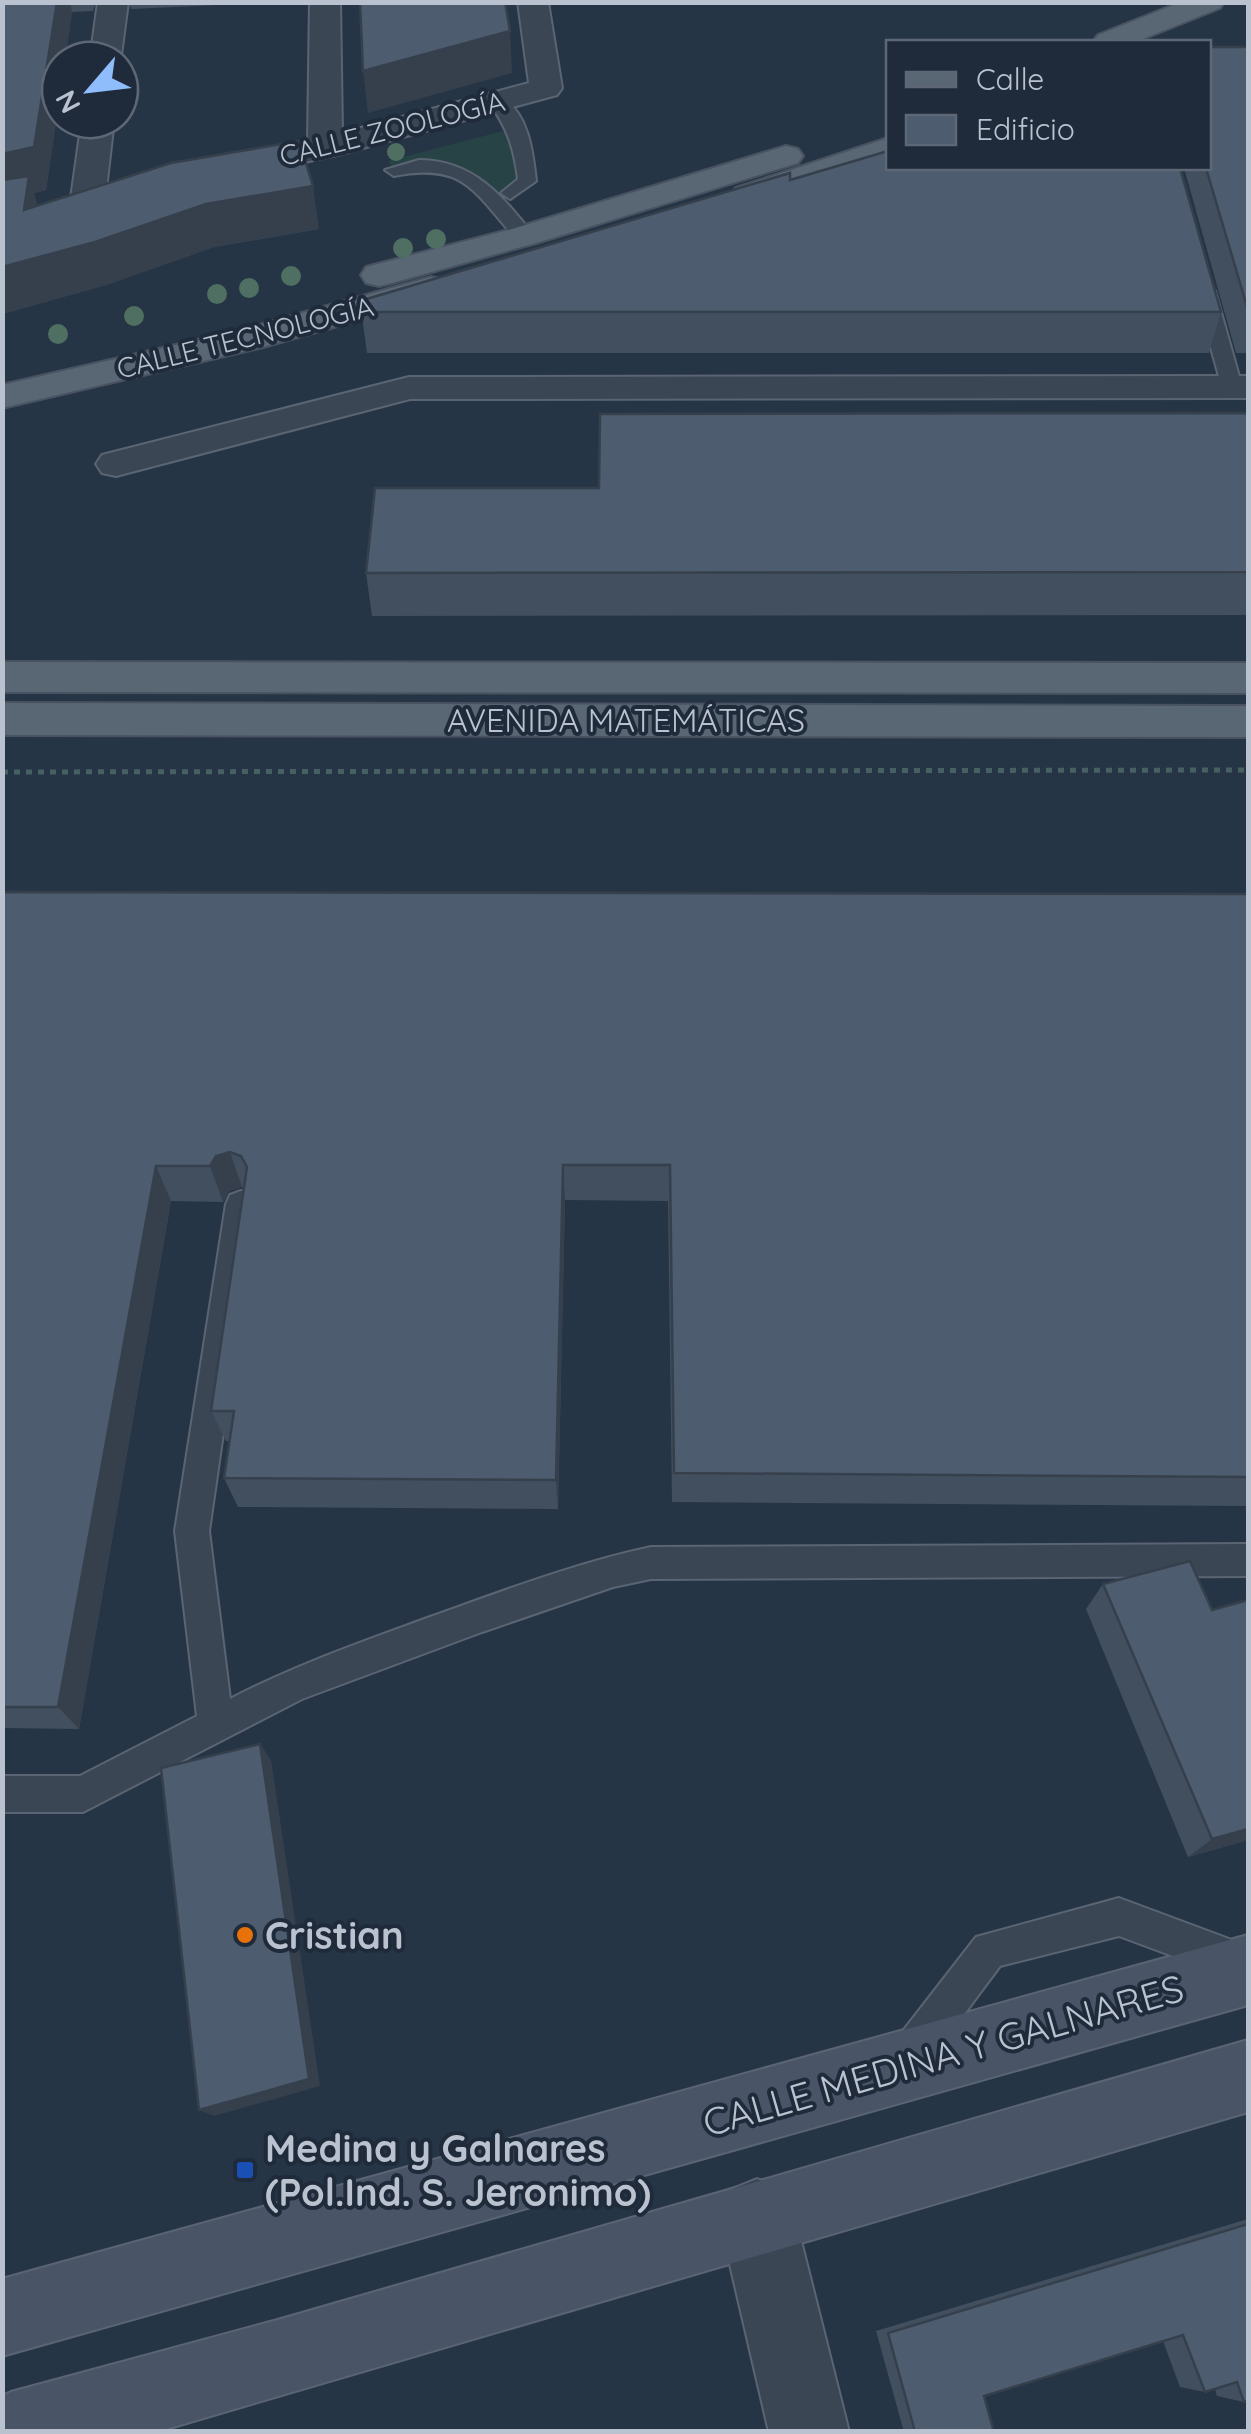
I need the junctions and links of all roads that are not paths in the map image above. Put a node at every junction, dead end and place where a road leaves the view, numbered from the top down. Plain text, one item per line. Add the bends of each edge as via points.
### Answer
1 (113, 2) edge
2 (325, 2) edge
3 (533, 2) edge
4 (1220, 12) edge
5 (108, 40) edge
6 (1117, 40) edge
7 (1181, 40) edge
8 (498, 101) junction
9 (886, 123) edge
10 (100, 140) edge
11 (325, 148) junction
12 (886, 149) edge
13 (394, 170) dead end
14 (199, 174) edge
15 (510, 193) dead end
16 (54, 204) edge
17 (524, 236) junction
18 (1202, 277) edge
19 (2, 370) edge
20 (1240, 387) edge
21 (2, 397) edge
22 (116, 464) dead end
23 (2, 678) edge
24 (1248, 678) edge
25 (2, 719) edge
26 (1248, 722) edge
27 (241, 1204) edge
28 (1248, 1560) edge
29 (216, 1725) junction
30 (2, 1794) edge
31 (1248, 1968) edge
32 (1248, 2076) edge
33 (756, 2217) junction
34 (2, 2318) edge
35 (11, 2432) edge
36 (808, 2432) edge

1 - 5 street
2 - 11 street
3 - 8 street, CALLE ZOOLOGÍA via 546,88
4 - 6 main road
4 - 7 main road
8 - 11 street, CALLE ZOOLOGÍA
8 - 15 lane via 523,137 527,181
9 - 17 main road, CALLE TECNOLOGÍA
10 - 16 street via 104,194
11 - 14 street, CALLE ZOOLOGÍA
12 - 21 main road, CALLE TECNOLOGÍA via 398,298
13 - 17 lane via 427,162 455,166
17 - 19 main road, CALLE TECNOLOGÍA
18 - 20 lane
20 - 22 street via 409,388
23 - 24 main road, AVENIDA MATEMÁTICAS
25 - 26 main road, AVENIDA MATEMÁTICAS
27 - 29 lane via 192,1532
28 - 29 lane via 651,1563 482,1615 292,1685
29 - 30 lane via 83,1794
31 - 34 main road, CALLE MEDINA Y GALNARES
32 - 33 main road
33 - 35 main road
33 - 36 street

